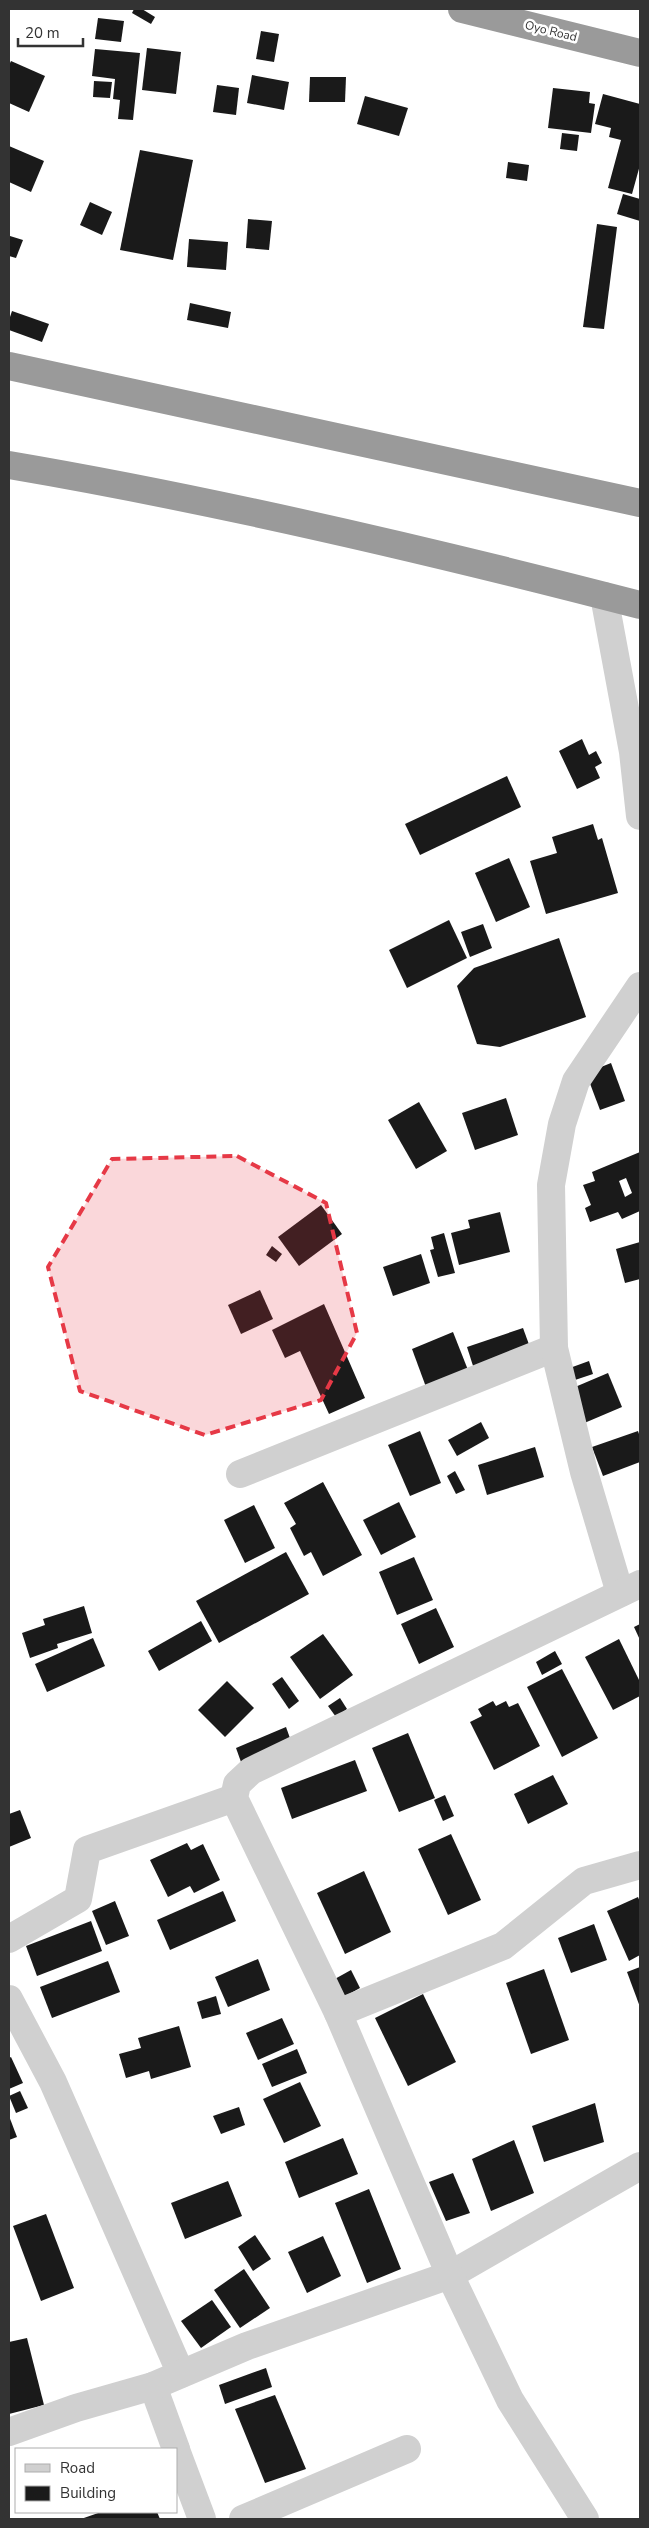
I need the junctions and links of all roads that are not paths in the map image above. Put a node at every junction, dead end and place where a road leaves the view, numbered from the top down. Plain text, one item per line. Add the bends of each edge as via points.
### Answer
1 (462, 9) edge
2 (640, 53) edge
3 (9, 366) edge
4 (9, 465) edge
5 (640, 503) edge
6 (604, 596) junction
7 (640, 605) edge
8 (640, 816) edge
9 (640, 986) edge
10 (554, 1348) junction
11 (240, 1474) dead end
12 (630, 1588) edge
13 (234, 1798) junction
14 (640, 1865) edge
15 (9, 1939) edge
16 (10, 2003) edge
17 (338, 2013) junction
18 (640, 2166) edge
19 (450, 2275) junction
20 (181, 2374) junction
21 (153, 2386) junction
22 (9, 2432) edge
23 (175, 2448) edge
24 (406, 2449) dead end
25 (178, 2455) edge
26 (202, 2519) edge
27 (243, 2519) edge
28 (585, 2519) edge

1 - 2 highway, Oyo Road
3 - 5 highway
4 - 6 highway via 80,477 364,538
6 - 7 highway
6 - 8 street via 633,752
9 - 10 street via 576,1081 562,1124 551,1185
10 - 11 street
10 - 12 street via 584,1472
12 - 13 street via 251,1771 236,1784
13 - 15 street via 87,1850 78,1899
13 - 17 street
14 - 17 street via 584,1881 503,1946
16 - 20 street via 53,2082
17 - 19 street
18 - 19 street
19 - 20 street via 247,2346
19 - 28 street via 510,2400
20 - 21 street
21 - 22 street
21 - 23 street
24 - 27 street
25 - 26 street

